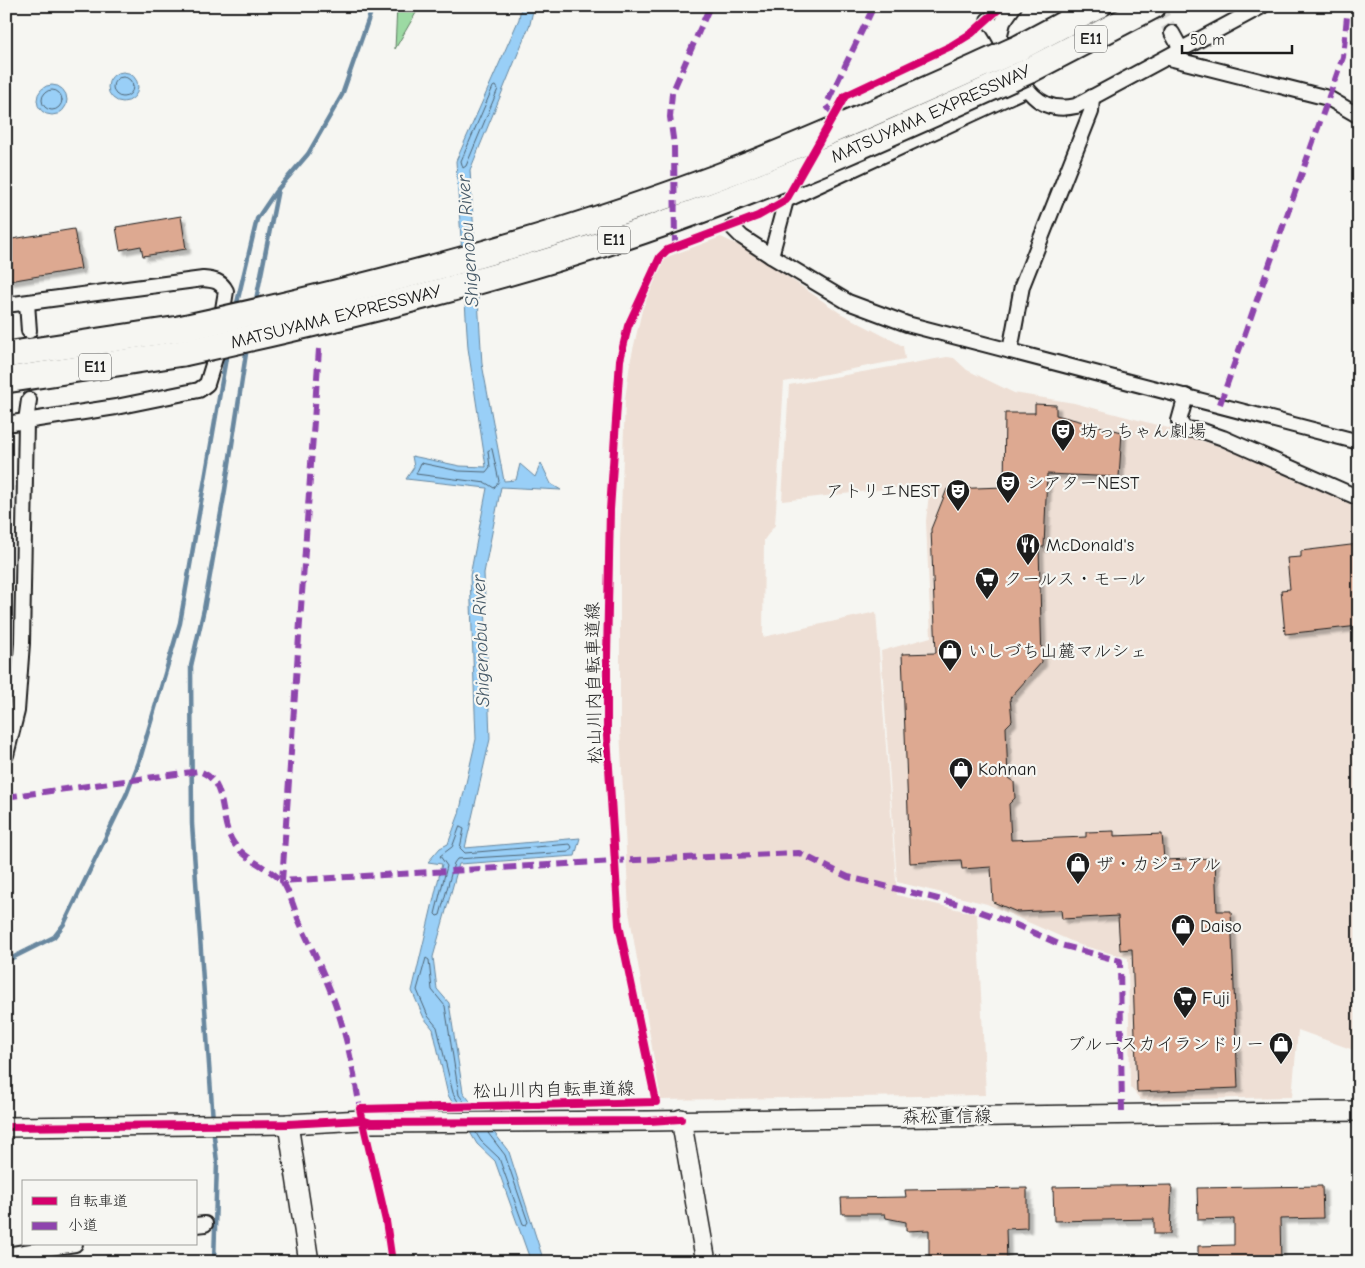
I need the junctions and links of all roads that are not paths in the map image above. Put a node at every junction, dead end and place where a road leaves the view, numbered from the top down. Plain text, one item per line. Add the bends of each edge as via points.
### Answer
1 (1014, 6) edge
2 (1098, 6) edge
3 (1153, 6) edge
4 (1262, 6) edge
5 (988, 20) dead end
6 (1172, 33) tunnel mouth
7 (1008, 41) junction
8 (1182, 51) junction
9 (1169, 58) junction
10 (1027, 80) junction
11 (1092, 97) junction
12 (1359, 116) edge
13 (732, 227) dead end
14 (771, 256) junction
15 (27, 303) junction
16 (6, 305) edge
17 (29, 331) dead end
18 (181, 341) junction
19 (1010, 351) junction
20 (6, 355) edge
21 (6, 380) edge
22 (1186, 396) junction
23 (29, 400) dead end
24 (26, 421) junction
25 (6, 424) edge
26 (1359, 442) edge
27 (1359, 498) edge
28 (6, 755) edge
29 (1359, 1111) edge
30 (681, 1119) junction
31 (288, 1124) junction
32 (6, 1127) edge
33 (62, 1246) edge
34 (6, 1255) edge
35 (309, 1262) edge
36 (706, 1262) edge

1 - 7 street via 1003,22
2 - 7 highway, MATSUYAMA EXPRESSWAY / E11
3 - 10 highway, MATSUYAMA EXPRESSWAY / E11
4 - 8 street
5 - 7 street
6 - 8 street
7 - 10 street
7 - 18 highway, MATSUYAMA EXPRESSWAY / E11, bridge via 862,119 738,169 512,246
8 - 9 street
9 - 11 street
9 - 12 street via 1328,98
10 - 11 street via 1040,103 1064,109
10 - 14 street via 786,200
10 - 18 highway, MATSUYAMA EXPRESSWAY / E11, bridge via 747,192 519,270 382,308
11 - 19 street via 1091,112 1022,286
13 - 14 street
14 - 19 street via 848,302 907,324
15 - 16 street
15 - 17 street
15 - 24 street via 204,279 214,280 226,291 208,384 199,390
18 - 20 highway, MATSUYAMA EXPRESSWAY / E11
18 - 21 highway, MATSUYAMA EXPRESSWAY / E11
19 - 22 street
22 - 26 street
22 - 27 street via 1179,421 1185,429 1223,438
23 - 24 street
24 - 25 street
24 - 28 street via 22,644 17,711
29 - 30 street, 森松重信線
30 - 31 street, 森松重信線 via 362,1120
30 - 36 street
31 - 32 street, 森松重信線
31 - 35 street
33 - 34 street

